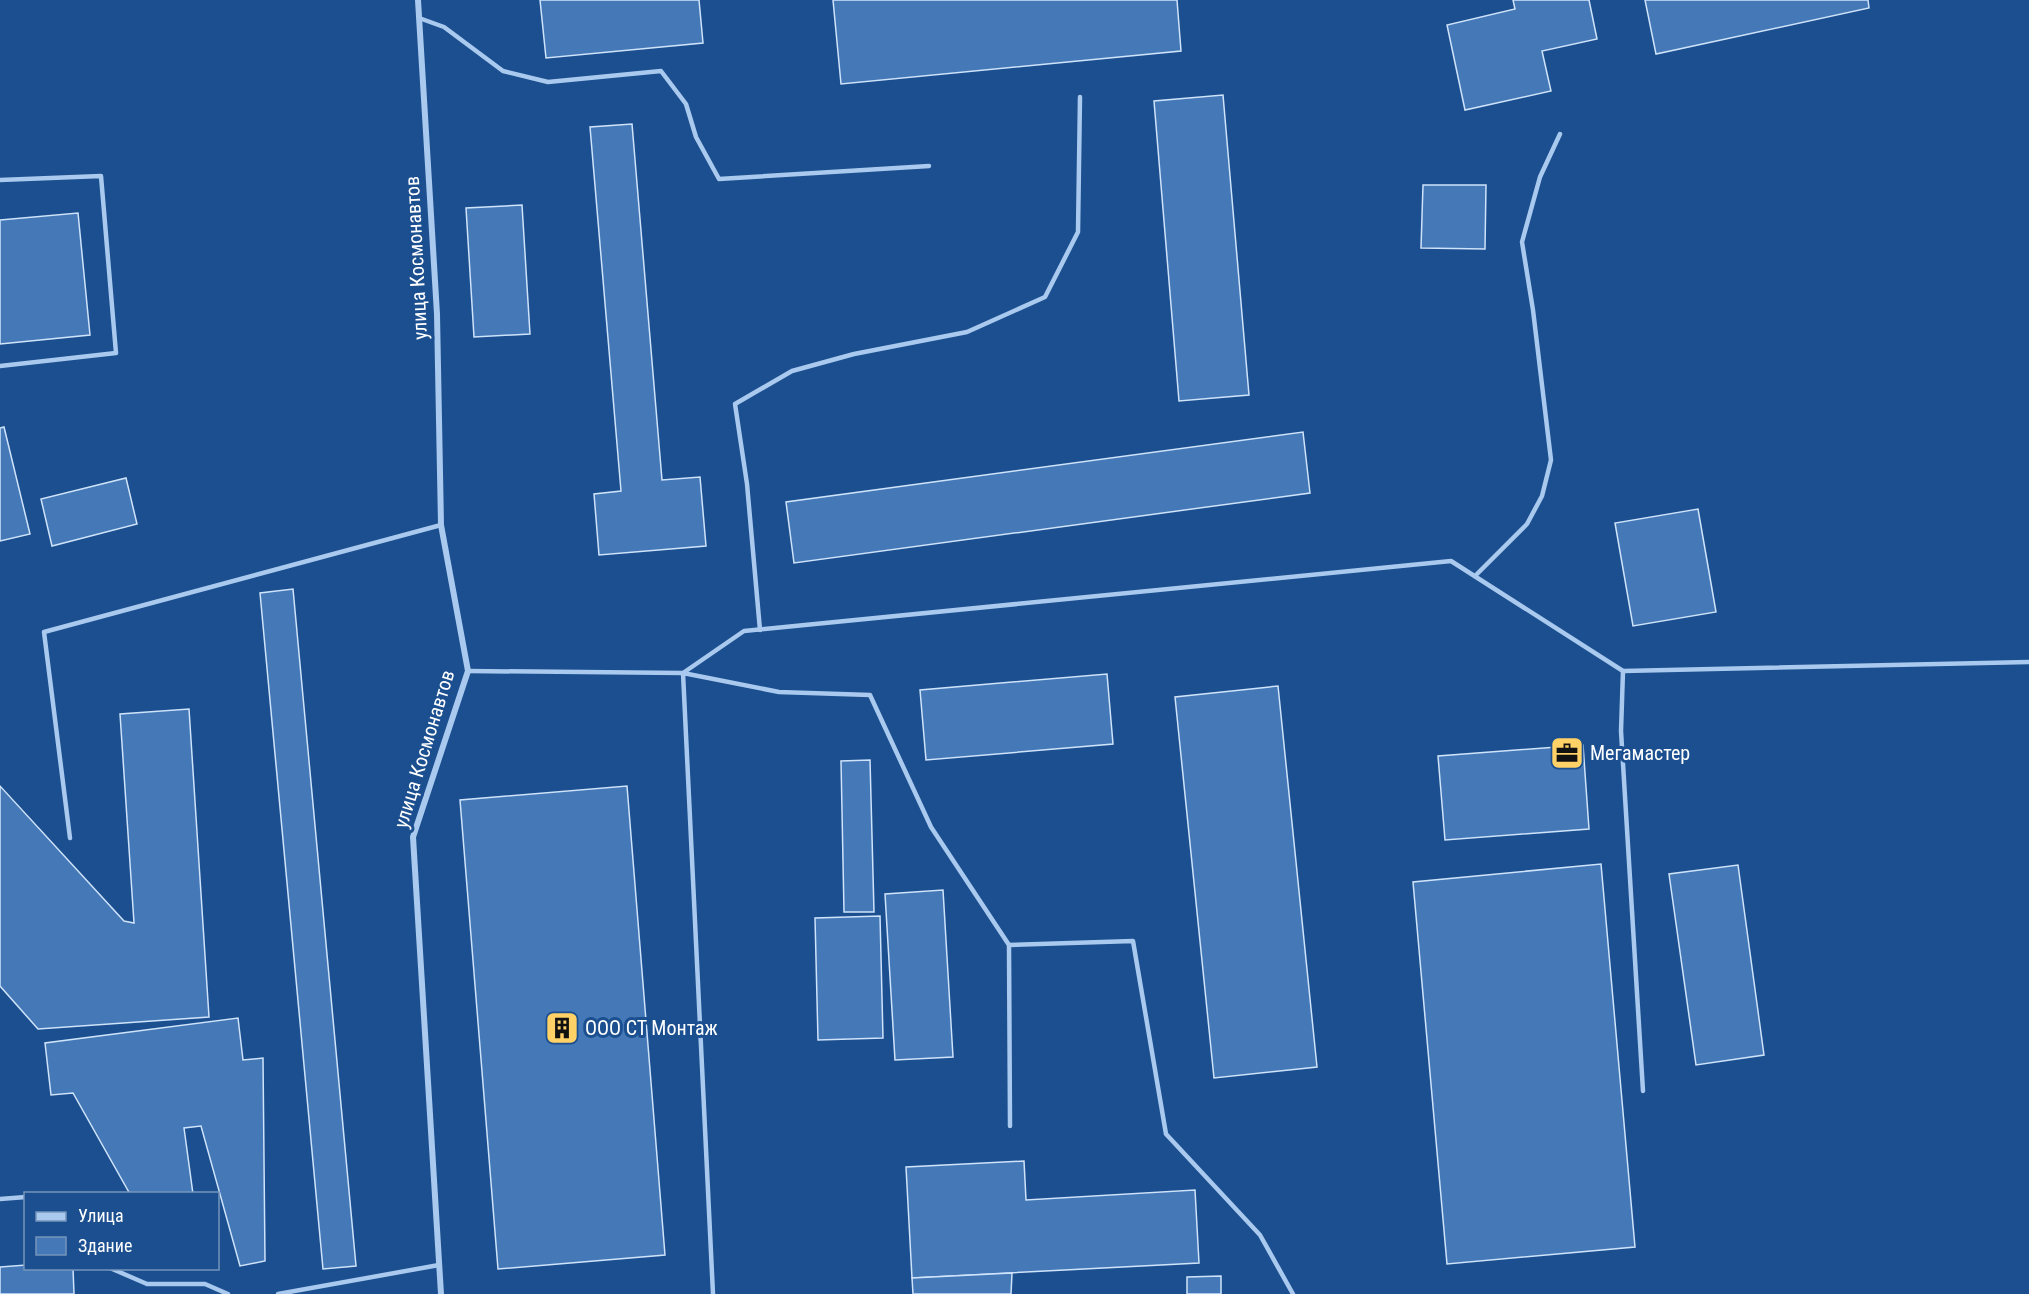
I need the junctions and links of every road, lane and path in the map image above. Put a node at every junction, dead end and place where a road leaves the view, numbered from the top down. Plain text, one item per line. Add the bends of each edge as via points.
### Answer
1 (418, 0) edge
2 (419, 18) junction
3 (1080, 98) dead end
4 (1560, 134) dead end
5 (929, 166) dead end
6 (0, 180) edge
7 (0, 366) edge
8 (441, 525) junction
9 (1475, 576) junction
10 (760, 630) junction
11 (2029, 662) edge
12 (468, 671) junction
13 (1623, 671) junction
14 (683, 673) junction
15 (69, 838) dead end
16 (1009, 945) junction
17 (1643, 1091) dead end
18 (1010, 1126) dead end
19 (24, 1197) edge
20 (0, 1199) edge
21 (439, 1265) junction
22 (112, 1270) edge
23 (228, 1294) edge
24 (278, 1294) edge
25 (441, 1294) edge
26 (713, 1294) edge
27 (1293, 1294) edge

1 - 2 street, улица Космонавтов
2 - 5 lane via 444,27 503,71 548,82 661,70 686,104 696,138 718,179
2 - 8 street, улица Космонавтов via 437,314
3 - 10 lane via 1078,232 1045,297 967,332 792,370 735,404 747,484
4 - 9 lane via 1540,177 1522,242 1551,460 1542,496 1527,524
6 - 7 lane via 101,176 116,353
8 - 12 street, улица Космонавтов
8 - 15 lane via 44,632
9 - 10 lane via 1451,561
9 - 13 lane
10 - 14 lane via 744,631
11 - 13 lane
12 - 14 lane
12 - 21 street, улица Космонавтов via 413,837
13 - 17 lane via 1621,731
14 - 16 lane via 779,692 870,695 931,827
14 - 26 lane
16 - 18 lane
16 - 27 lane via 1133,941 1166,1134 1260,1235
19 - 20 lane
21 - 24 lane
21 - 25 street, улица Космонавтов
22 - 23 lane via 147,1284 206,1284

